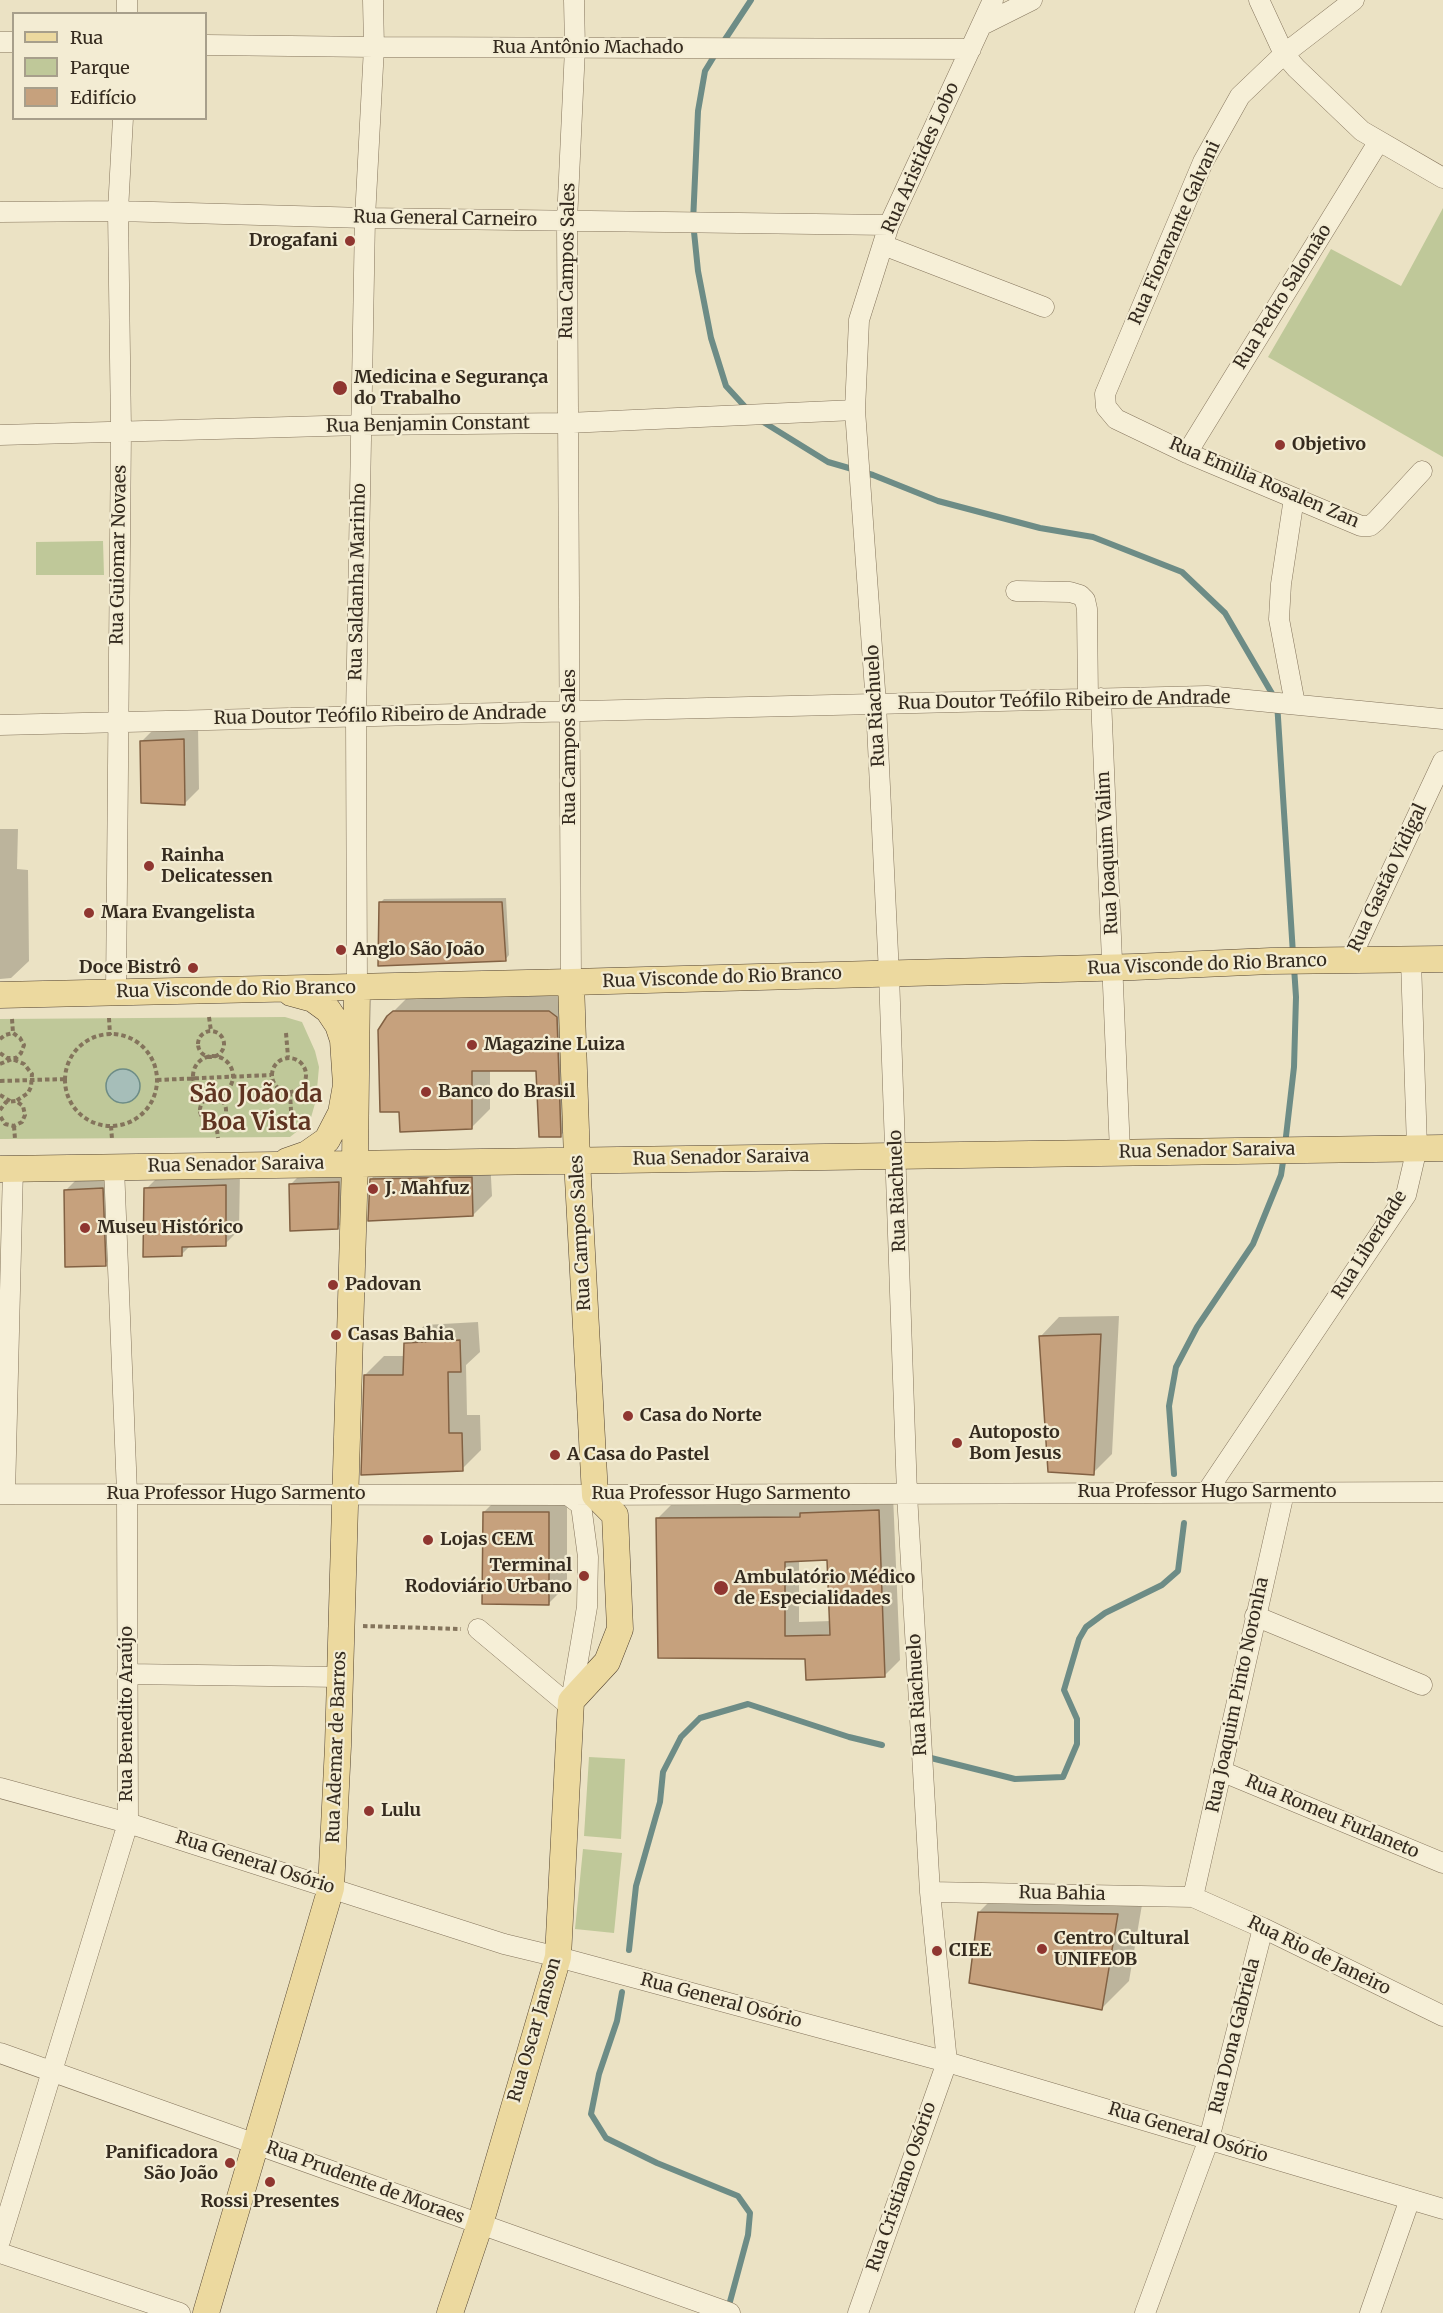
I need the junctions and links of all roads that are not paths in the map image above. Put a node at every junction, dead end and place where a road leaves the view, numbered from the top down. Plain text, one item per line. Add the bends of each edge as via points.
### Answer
1 (373, 0) edge
2 (574, 0) edge
3 (993, 0) edge
4 (1032, 0) edge
5 (1259, 0) edge
6 (1354, 0) edge
7 (982, 25) junction
8 (207, 45) edge
9 (374, 48) junction
10 (575, 48) junction
11 (971, 49) junction
12 (1290, 61) junction
13 (123, 120) edge
14 (1379, 141) junction
15 (1443, 178) edge
16 (118, 211) junction
17 (0, 212) edge
18 (365, 218) junction
19 (567, 221) junction
20 (889, 225) junction
21 (883, 245) junction
22 (1044, 307) dead end
23 (859, 320) joint
24 (1105, 394) joint
25 (855, 410) junction
26 (567, 423) junction
27 (361, 425) junction
28 (121, 430) junction
29 (0, 435) edge
30 (1186, 453) junction
31 (1422, 471) dead end
32 (1294, 498) junction
33 (1016, 591) dead end
34 (1094, 698) junction
35 (1282, 702) junction
36 (876, 704) junction
37 (570, 711) junction
38 (356, 716) junction
39 (1443, 719) edge
40 (117, 722) junction
41 (0, 725) edge
42 (1443, 761) edge
43 (1443, 959) edge
44 (1411, 960) junction
45 (1349, 962) junction
46 (1114, 968) junction
47 (889, 974) junction
48 (571, 982) junction
49 (357, 987) junction
50 (273, 989) junction
51 (116, 992) junction
52 (0, 995) edge
53 (1417, 1148) junction
54 (1443, 1148) edge
55 (1120, 1152) junction
56 (897, 1155) junction
57 (577, 1160) junction
58 (355, 1163) junction
59 (279, 1164) junction
60 (114, 1167) junction
61 (7, 1169) edge
62 (1443, 1492) edge
63 (127, 1493) junction
64 (1206, 1493) junction
65 (1284, 1493) junction
66 (2, 1494) edge
67 (595, 1494) junction
68 (907, 1494) junction
69 (346, 1495) junction
70 (567, 1495) junction
71 (1255, 1616) junction
72 (478, 1629) road end
73 (127, 1674) junction
74 (340, 1677) junction
75 (1422, 1685) dead end
76 (571, 1704) junction
77 (1221, 1771) junction
78 (0, 1788) edge
79 (128, 1822) junction
80 (1443, 1863) edge
81 (331, 1888) junction
82 (930, 1892) junction
83 (1193, 1897) junction
84 (1263, 1928) junction
85 (558, 1957) junction
86 (1443, 2016) edge
87 (0, 2053) edge
88 (946, 2062) junction
89 (51, 2070) junction
90 (1209, 2139) junction
91 (256, 2144) junction
92 (1410, 2199) junction
93 (1443, 2209) edge
94 (480, 2224) junction
95 (0, 2241) edge
96 (0, 2253) edge
97 (722, 2310) edge
98 (180, 2313) edge
99 (206, 2313) edge
100 (450, 2313) edge
101 (858, 2313) edge
102 (1145, 2313) edge
103 (1370, 2313) edge

1 - 9 street, Rua Saldanha Marinho
2 - 10 street, Rua Campos Sales
3 - 7 street, Rua Aristides Lobo
4 - 7 street
5 - 12 street
6 - 12 street, Rua Fioravante Galvani
7 - 11 street, Rua Aristides Lobo
8 - 9 street, Rua Antônio Machado
9 - 10 street, Rua Antônio Machado
9 - 18 street, Rua Saldanha Marinho
10 - 11 street, Rua Antônio Machado
10 - 19 street, Rua Campos Sales
11 - 20 street, Rua Aristides Lobo
12 - 14 street via 1362,131
12 - 24 street, Rua Fioravante Galvani via 1240,96 1203,162
13 - 16 street, Rua Guiomar Novaes
14 - 15 street
14 - 30 street, Rua Pedro Salomão
16 - 17 street, Rua General Carneiro
16 - 18 street, Rua General Carneiro
16 - 28 street, Rua Guiomar Novaes
18 - 19 street, Rua General Carneiro
18 - 27 street, Rua Saldanha Marinho
19 - 20 street, Rua General Carneiro
19 - 26 street, Rua Campos Sales
20 - 21 street, Rua Aristides Lobo
21 - 22 street
21 - 23 street, Rua Aristides Lobo
23 - 25 street, Rua Riachuelo
24 - 30 street, Rua Emilia Rosalen Zan via 1106,407 1116,419
25 - 26 street, Rua Benjamin Constant
25 - 36 street, Rua Riachuelo
26 - 27 street, Rua Benjamin Constant
26 - 37 street, Rua Campos Sales
27 - 28 street, Rua Benjamin Constant
27 - 38 street, Rua Saldanha Marinho
28 - 29 street, Rua Benjamin Constant
28 - 40 street, Rua Guiomar Novaes
30 - 32 street, Rua Emilia Rosalen Zan
31 - 32 street, Rua Emilia Rosalen Zan via 1370,526 1361,526
32 - 35 street via 1281,584
33 - 34 street, Rua Joaquim Valim via 1070,592 1085,600
34 - 35 street, Rua Doutor Teófilo Ribeiro de Andrade via 1207,696
34 - 36 street, Rua Doutor Teófilo Ribeiro de Andrade
34 - 46 street, Rua Joaquim Valim
35 - 39 street, Rua Doutor Teófilo Ribeiro de Andrade
36 - 37 street, Rua Doutor Teófilo Ribeiro de Andrade
36 - 47 street, Rua Riachuelo
37 - 38 street, Rua Doutor Teófilo Ribeiro de Andrade
37 - 48 street, Rua Campos Sales
38 - 40 street, Rua Doutor Teófilo Ribeiro de Andrade
38 - 49 street, Rua Saldanha Marinho
40 - 41 street, Rua Doutor Teófilo Ribeiro de Andrade
40 - 51 street, Rua Guiomar Novaes
42 - 45 street, Rua Gastão Vidigal
43 - 44 main road, Rua Visconde do Rio Branco
44 - 45 main road, Rua Visconde do Rio Branco
44 - 53 street, Rua Liberdade
45 - 46 main road, Rua Visconde do Rio Branco
46 - 47 main road, Rua Visconde do Rio Branco
46 - 55 street, Rua Joaquim Valim
47 - 48 main road, Rua Visconde do Rio Branco
47 - 56 street, Rua Riachuelo
48 - 49 main road, Rua Visconde do Rio Branco
48 - 57 main road, Rua Campos Sales
49 - 50 main road, Rua Visconde do Rio Branco
49 - 58 main road, Rua Saldanha Marinho
50 - 51 main road, Rua Visconde do Rio Branco
50 - 59 main road via 313,999 328,1010 343,1041 346,1085 340,1113 327,1140 307,1154
51 - 52 main road, Rua Visconde do Rio Branco
53 - 54 main road, Rua Senador Saraiva
53 - 55 main road, Rua Senador Saraiva
53 - 64 street, Rua Liberdade via 1406,1195
55 - 56 main road, Rua Senador Saraiva
56 - 57 main road, Rua Senador Saraiva
56 - 68 street, Rua Riachuelo
57 - 58 main road, Rua Senador Saraiva
57 - 67 main road, Rua Campos Sales
58 - 59 main road, Rua Senador Saraiva
58 - 69 main road, Rua Ademar de Barros
59 - 60 main road, Rua Senador Saraiva
60 - 61 main road, Rua Senador Saraiva
60 - 63 street, Rua Benedito Araújo
61 - 66 street
62 - 65 street, Rua Professor Hugo Sarmento
63 - 66 street, Rua Professor Hugo Sarmento
63 - 69 street, Rua Professor Hugo Sarmento
63 - 73 street, Rua Benedito Araújo
64 - 65 street, Rua Professor Hugo Sarmento
64 - 68 street, Rua Professor Hugo Sarmento
65 - 71 street, Rua Joaquim Pinto Noronha
67 - 68 street, Rua Professor Hugo Sarmento
67 - 70 street, Rua Professor Hugo Sarmento
67 - 76 main road via 615,1515 620,1629 607,1662
68 - 82 street, Rua Riachuelo
69 - 70 street, Rua Professor Hugo Sarmento
69 - 74 main road, Rua Ademar de Barros
70 - 76 street via 581,1504 588,1557 587,1607
71 - 75 street
71 - 77 street, Rua Joaquim Pinto Noronha
72 - 76 street
73 - 74 street
73 - 79 street, Rua Benedito Araújo
74 - 81 main road, Rua Ademar de Barros
76 - 85 main road, Rua Oscar Janson
77 - 80 street, Rua Romeu Furlaneto
77 - 83 street, Rua Joaquim Pinto Noronha
78 - 79 street, Rua General Osório
79 - 81 street, Rua General Osório
79 - 89 street, Rua Benedito Araújo
81 - 85 street, Rua General Osório via 504,1944
81 - 91 main road, Rua Ademar de Barros
82 - 83 street, Rua Bahia
82 - 88 street, Rua Riachuelo
83 - 84 street, Rua Rio de Janeiro
84 - 86 street, Rua Rio de Janeiro
84 - 90 street, Rua Dona Gabriela
85 - 88 street, Rua General Osório
85 - 94 main road, Rua Oscar Janson
87 - 89 street, Rua Prudente de Moraes
88 - 90 street, Rua General Osório
88 - 101 street, Rua Cristiano Osório
89 - 91 street, Rua Prudente de Moraes
89 - 95 street, Rua Benedito Araújo
90 - 92 street, Rua General Osório
90 - 102 street, Rua Dona Gabriela
91 - 94 street, Rua Prudente de Moraes
91 - 99 main road, Rua Ademar de Barros
92 - 93 street, Rua General Osório
92 - 103 street
94 - 97 street, Rua Prudente de Moraes
94 - 100 main road, Rua Oscar Janson
96 - 98 street

